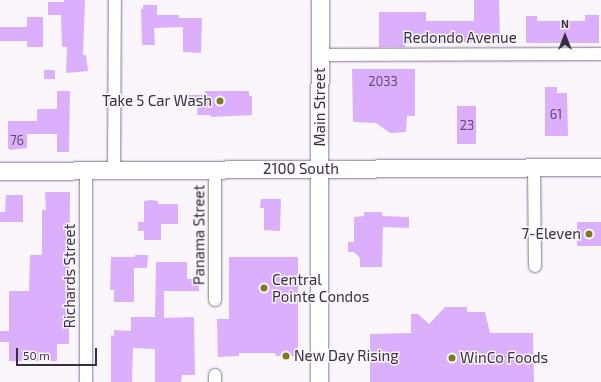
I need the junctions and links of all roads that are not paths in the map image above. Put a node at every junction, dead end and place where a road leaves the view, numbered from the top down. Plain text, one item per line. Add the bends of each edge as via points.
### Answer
1 (115, 0) edge
2 (320, 0) edge
3 (601, 54) edge
4 (320, 55) junction
5 (601, 167) edge
6 (534, 168) junction
7 (320, 169) junction
8 (86, 170) junction
9 (114, 170) junction
10 (215, 170) junction
11 (0, 171) edge
12 (535, 266) dead end
13 (214, 300) dead end
14 (86, 382) edge
15 (319, 382) edge

1 - 9 street
2 - 4 main road, Main Street
3 - 4 street, Redondo Avenue
4 - 7 main road, Main Street
5 - 6 main road, 2100 South
6 - 7 main road, 2100 South
6 - 12 street
7 - 10 main road, 2100 South
7 - 15 main road, Main Street
8 - 9 main road, 2100 South
8 - 11 main road, 2100 South
8 - 14 street, Richards Street
9 - 10 main road, 2100 South
10 - 13 street, Panama Street

